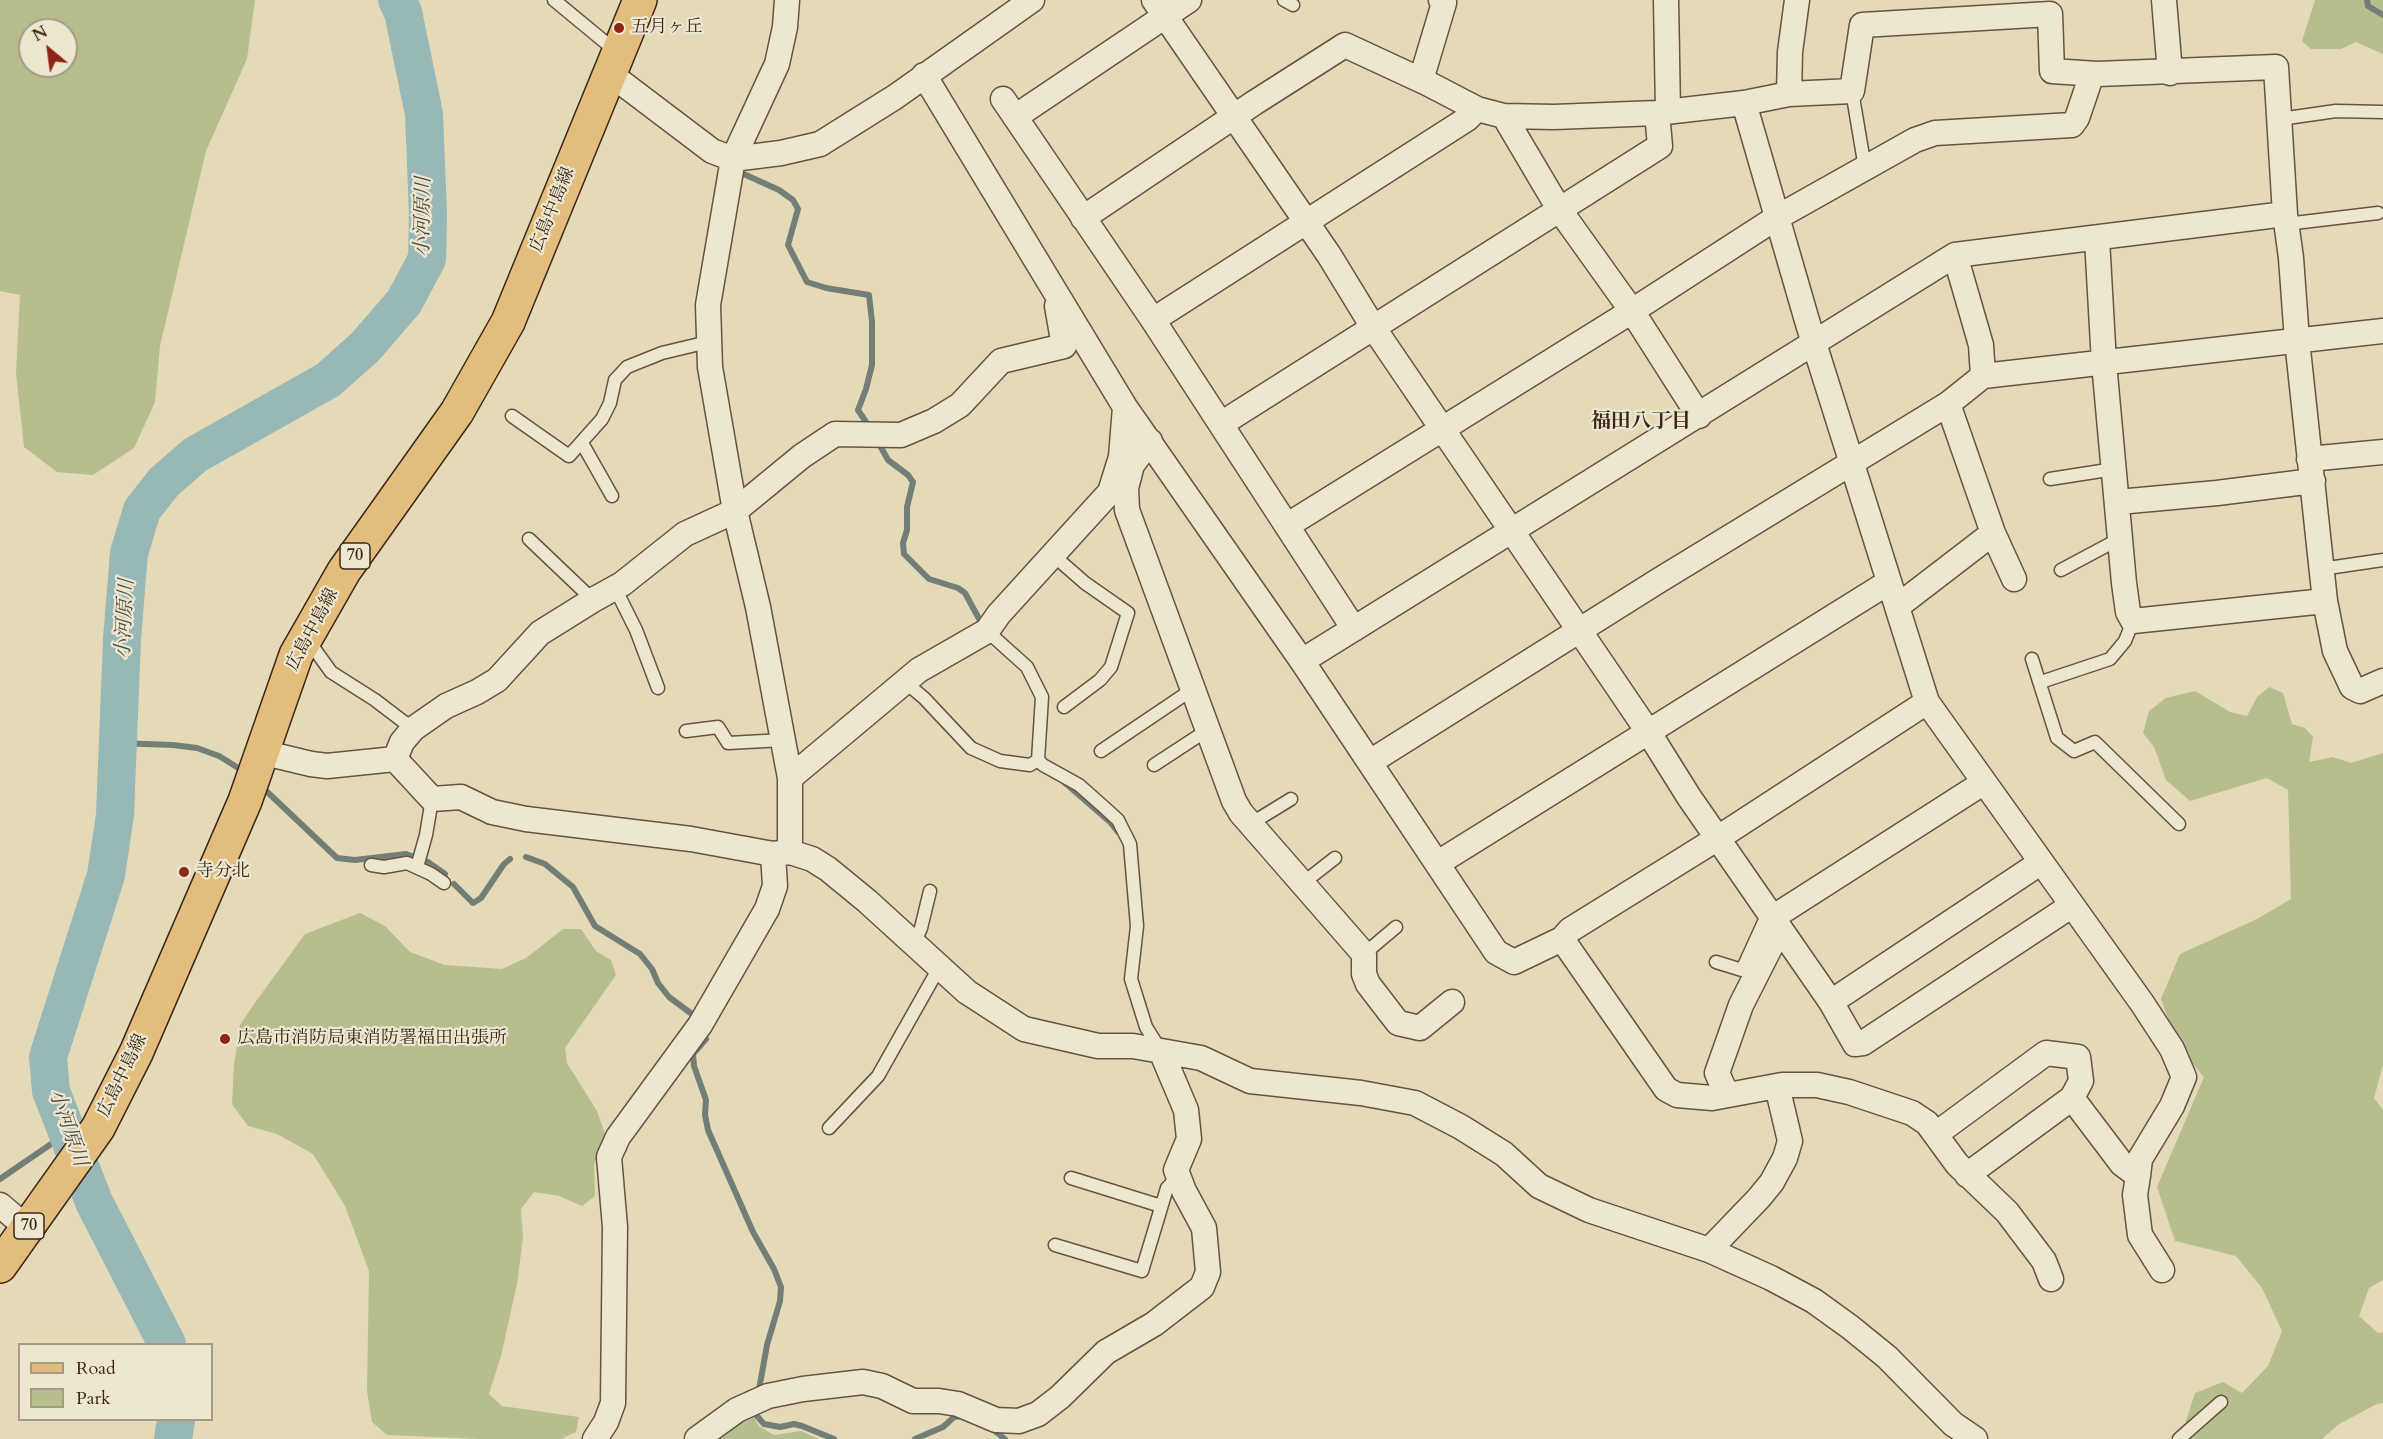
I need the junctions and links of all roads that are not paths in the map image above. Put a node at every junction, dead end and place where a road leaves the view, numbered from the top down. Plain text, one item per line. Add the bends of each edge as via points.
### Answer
1 (554, 0) edge
2 (640, 0) edge
3 (787, 0) edge
4 (1032, 0) edge
5 (1189, 0) edge
6 (1440, 0) edge
7 (1666, 0) edge
8 (1797, 0) edge
9 (2164, 0) edge
10 (1159, 8) edge
11 (614, 63) junction
12 (1424, 70) dead end
13 (2170, 73) junction
14 (2092, 74) junction
15 (924, 75) junction
16 (1852, 91) junction
17 (1789, 94) junction
18 (1744, 103) junction
19 (1477, 109) junction
20 (2383, 112) edge
21 (1663, 113) junction
22 (1234, 116) junction
23 (1504, 116) junction
24 (2280, 119) junction
25 (733, 159) junction
26 (1865, 168) junction
27 (1559, 209) junction
28 (2378, 213) dead end
29 (1083, 218) junction
30 (1776, 218) junction
31 (2285, 219) junction
32 (1305, 221) junction
33 (2097, 239) junction
34 (1955, 255) junction
35 (1059, 300) junction
36 (1632, 311) junction
37 (1153, 320) junction
38 (1373, 327) junction
39 (2383, 331) edge
40 (2297, 340) junction
41 (708, 342) junction
42 (1814, 343) junction
43 (2104, 363) junction
44 (1983, 376) junction
45 (1948, 404) junction
46 (1125, 407) junction
47 (512, 416) dead end
48 (1699, 416) junction
49 (1221, 424) junction
50 (1442, 429) junction
51 (1150, 441) junction
52 (582, 443) junction
53 (2383, 452) edge
54 (1853, 462) junction
55 (2114, 469) junction
56 (2311, 470) junction
57 (2050, 479) dead end
58 (612, 496) dead end
59 (2118, 502) junction
60 (735, 511) junction
61 (1288, 525) junction
62 (1511, 532) junction
63 (1993, 533) junction
64 (2121, 538) junction
65 (529, 539) dead end
66 (1053, 555) junction
67 (2383, 560) edge
68 (2321, 569) junction
69 (2061, 570) dead end
70 (2014, 579) dead end
71 (1889, 582) junction
72 (615, 588) junction
73 (593, 600) junction
74 (2325, 601) junction
75 (1898, 606) junction
76 (2133, 621) junction
77 (1354, 629) junction
78 (987, 632) junction
79 (1579, 632) junction
80 (306, 637) junction
81 (2032, 659) dead end
82 (1302, 661) junction
83 (2383, 681) edge
84 (905, 682) junction
85 (2041, 682) junction
86 (658, 688) dead end
87 (1193, 689) junction
88 (1927, 702) junction
89 (1064, 707) dead end
90 (413, 729) junction
91 (1209, 729) junction
92 (686, 731) dead end
93 (1649, 732) junction
94 (783, 740) junction
95 (1101, 751) dead end
96 (261, 752) junction
97 (395, 759) junction
98 (1038, 760) junction
99 (1370, 762) junction
100 (1154, 765) dead end
101 (790, 778) junction
102 (1983, 783) junction
103 (1291, 798) dead end
104 (432, 799) junction
105 (1252, 823) junction
106 (2179, 824) dead end
107 (1718, 838) junction
108 (781, 853) junction
109 (1335, 858) dead end
110 (2040, 862) junction
111 (1438, 863) junction
112 (371, 865) dead end
113 (417, 867) junction
114 (444, 883) dead end
115 (1303, 883) junction
116 (930, 891) dead end
117 (2071, 906) junction
118 (1773, 920) junction
119 (1395, 927) dead end
120 (1562, 939) junction
121 (915, 942) junction
122 (1364, 954) junction
123 (1716, 962) dead end
124 (940, 966) junction
125 (1452, 1002) dead end
126 (1831, 1002) junction
127 (1161, 1051) junction
128 (1778, 1086) junction
129 (1727, 1095) junction
130 (2072, 1098) junction
131 (829, 1128) dead end
132 (1936, 1134) junction
133 (1967, 1175) junction
134 (1178, 1176) junction
135 (2138, 1176) junction
136 (1071, 1178) dead end
137 (0, 1205) edge
138 (1161, 1206) junction
139 (27, 1228) junction
140 (1055, 1245) dead end
141 (1709, 1250) junction
142 (0, 1266) edge
143 (2162, 1270) dead end
144 (2050, 1279) dead end
145 (2221, 1402) dead end
146 (595, 1439) edge
147 (697, 1439) edge
148 (1976, 1439) edge
149 (2179, 1439) edge

1 - 11 lane
2 - 11 main road, 広島中島線 / 70
3 - 25 street via 777,64
4 - 15 street
5 - 10 street
6 - 12 street via 1444,3
7 - 21 street
8 - 17 street
9 - 13 street
10 - 22 street
10 - 29 street via 1009,108
11 - 25 street via 712,151
11 - 80 main road, 広島中島線 / 70 via 508,322 457,412 344,571
13 - 14 street
13 - 24 street via 2276,67
14 - 16 street via 2052,71 2050,14 1862,25
14 - 26 street via 2072,125 1935,133
15 - 25 street via 820,144
15 - 35 street
16 - 17 street
16 - 26 lane
17 - 18 street
18 - 21 street
18 - 30 street
19 - 22 street via 1345,45
19 - 23 street
19 - 32 street
20 - 24 lane via 2336,111
21 - 23 street
21 - 27 street via 1660,146
22 - 29 street
22 - 32 street
23 - 27 street
24 - 31 street
25 - 41 street via 708,305
26 - 30 street
27 - 36 street
27 - 38 street
28 - 31 lane
29 - 37 street
30 - 36 street
30 - 42 street
31 - 33 street
31 - 40 street
32 - 37 street
32 - 38 street
33 - 34 street
33 - 43 street
34 - 42 street
34 - 44 street via 1981,345
35 - 46 street
35 - 60 street via 1056,309 1064,346 1001,361 960,405 901,435 835,434
36 - 48 street
36 - 50 street
37 - 49 street
38 - 49 street
38 - 50 street
39 - 40 street
40 - 43 street
40 - 56 street
41 - 52 lane via 662,353 627,367 615,380 602,419
41 - 60 street
42 - 48 street
42 - 54 street
43 - 44 street
43 - 55 street
44 - 45 street
45 - 54 street
45 - 63 street
46 - 51 street
46 - 66 street via 1121,457 1110,492
47 - 52 lane via 569,456
48 - 62 street
49 - 61 street
50 - 61 street
50 - 62 street
51 - 82 street
51 - 87 street via 1132,465 1126,510
52 - 58 lane
53 - 56 street
54 - 71 street
54 - 79 street
55 - 57 lane
55 - 59 street
56 - 59 street via 2217,493
56 - 68 street
59 - 64 street
60 - 72 street via 685,534
60 - 94 street
61 - 77 street
62 - 77 street
62 - 79 street
63 - 70 street
63 - 75 street
64 - 69 lane
64 - 76 street via 2128,612
65 - 73 lane
66 - 78 street
66 - 89 lane via 1128,613 1110,667 1100,680
67 - 68 lane
68 - 74 street
71 - 75 street
71 - 93 street
72 - 73 street
72 - 86 lane
73 - 90 street via 540,633 497,680 446,706
74 - 76 street
74 - 83 street via 2335,651 2352,687 2360,690
75 - 88 street
76 - 85 lane via 2125,641 2110,659
77 - 82 street
78 - 84 street
78 - 98 lane via 1028,667 1042,697
79 - 93 street
79 - 99 street
80 - 90 lane via 332,672
80 - 96 main road, 広島中島線 / 70
81 - 85 lane
82 - 99 street
84 - 98 lane via 971,748 1000,761 1030,765
84 - 101 street
85 - 106 lane via 2057,738 2074,751 2096,742
87 - 91 street
87 - 95 lane
88 - 102 street
88 - 107 street
90 - 97 street
91 - 100 lane
91 - 105 street via 1234,801
92 - 94 lane via 718,727 728,743
93 - 107 street
93 - 111 street
94 - 101 street
96 - 97 street via 327,766
96 - 139 main road, 広島中島線 / 70 via 245,801 136,1053 98,1128
97 - 104 street
98 - 127 lane via 1106,808 1118,820 1130,844 1137,926 1131,979 1146,1027
99 - 111 street
101 - 108 street
102 - 110 street
102 - 118 street
103 - 105 lane
104 - 108 street via 461,797 492,812 526,819
104 - 113 lane
105 - 115 street
107 - 118 street
107 - 120 street via 1570,930
108 - 121 street via 812,859 828,869
108 - 146 street via 767,909 700,1025 618,1137 609,1157 615,1227 613,1403
109 - 115 lane
110 - 117 street
110 - 126 street
111 - 120 street via 1496,952 1514,962
112 - 113 lane via 407,863
113 - 114 lane
115 - 122 street
116 - 121 lane
117 - 126 street via 1863,1043 1855,1044
117 - 135 street via 2142,1003 2172,1049 2184,1077 2172,1106 2140,1159
118 - 123 lane via 1742,970
118 - 126 street
118 - 129 street via 1718,1073
119 - 122 lane
120 - 129 street via 1666,1089 1677,1095
121 - 124 street
122 - 125 street via 1368,984 1398,1023 1420,1028
124 - 127 street via 968,992 1024,1029 1098,1046
124 - 131 lane via 878,1076
127 - 134 street via 1186,1110 1189,1139 1176,1170
127 - 141 street via 1201,1058 1250,1081 1361,1093 1415,1104 1504,1154 1539,1186 1589,1210
128 - 129 street
128 - 132 street via 1817,1085 1849,1092 1912,1113 1927,1122
128 - 141 street via 1790,1141 1785,1158 1759,1198
130 - 132 street via 2081,1081 2078,1057 2046,1053
130 - 133 street
130 - 135 street via 2122,1164
132 - 133 street
133 - 144 street via 2025,1234 2044,1261
134 - 138 lane via 1167,1188
134 - 147 street via 1204,1228 1208,1272 1202,1287 1154,1324 1106,1352 1038,1414 1019,1421 996,1420 958,1404 913,1401 882,1386 863,1382 768,1396 737,1410
135 - 143 street via 2135,1195 2140,1235
136 - 138 lane
137 - 139 street
138 - 140 lane via 1142,1271
139 - 142 main road, 広島中島線 / 70
141 - 148 street via 1814,1301 1887,1357 1953,1424
145 - 149 lane

